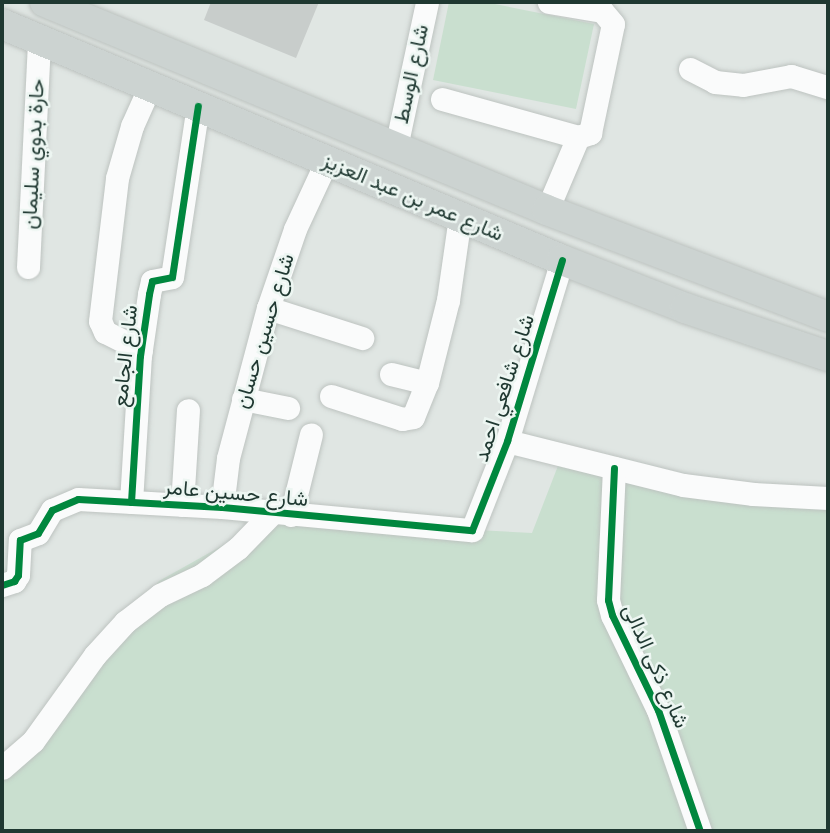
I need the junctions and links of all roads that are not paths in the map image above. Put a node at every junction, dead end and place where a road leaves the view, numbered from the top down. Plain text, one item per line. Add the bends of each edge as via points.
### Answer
1 (45, 2) edge
2 (426, 2) edge
3 (549, 2) edge
4 (2, 24) edge
5 (39, 40) junction
6 (690, 69) dead end
7 (150, 86) junction
8 (828, 88) edge
9 (442, 99) dead end
10 (198, 106) junction
11 (578, 137) junction
12 (396, 147) junction
13 (327, 160) junction
14 (547, 210) junction
15 (460, 216) junction
16 (562, 260) junction
17 (28, 267) dead end
18 (268, 308) junction
19 (828, 317) edge
20 (362, 338) dead end
21 (141, 350) junction
22 (828, 356) edge
23 (391, 373) dead end
24 (427, 383) junction
25 (331, 396) dead end
26 (243, 399) junction
27 (288, 408) dead end
28 (188, 410) dead end
29 (311, 434) dead end
30 (507, 441) junction
31 (614, 468) junction
32 (828, 498) edge
33 (131, 502) junction
34 (182, 505) junction
35 (222, 507) junction
36 (282, 514) junction
37 (477, 525) joint
38 (2, 585) edge
39 (2, 768) edge
40 (700, 831) edge

1 - 12 main road, شارع عمر بن عبد العزيز
2 - 12 street, شارع الوسط
3 - 11 street via 602,11 613,24 594,127
4 - 5 main road, شارع عمر بن عبد العزيز
5 - 7 main road, شارع عمر بن عبد العزيز
5 - 17 street, حارة بدوي سليمان
6 - 8 street via 715,82 743,85 791,76
7 - 10 main road, شارع عمر بن عبد العزيز
7 - 21 street via 117,178 100,321 105,332
9 - 11 street
10 - 13 main road, شارع عمر بن عبد العزيز
10 - 21 street, شارع الجامع via 172,276 151,282
11 - 14 street
12 - 14 main road, شارع عمر بن عبد العزيز
13 - 15 main road, شارع عمر بن عبد العزيز
13 - 18 street, شارع حسين حسان via 295,229
14 - 19 main road, شارع عمر بن عبد العزيز
15 - 16 main road, شارع عمر بن عبد العزيز
15 - 24 street via 448,300
16 - 22 main road, شارع عمر بن عبد العزيز
16 - 30 street, شارع شافعي احمد
18 - 20 street
18 - 26 street, شارع حسين حسان
21 - 33 street, شارع الجامع
23 - 24 street
24 - 25 street via 410,419
26 - 27 street
26 - 35 street, شارع حسين حسان
28 - 34 street
29 - 36 street
30 - 31 street
30 - 37 street, شارع شافعي احمد
31 - 32 street via 683,485
31 - 40 street, شارع ذكى الدالى via 608,600 658,710
33 - 34 street, شارع حسين عامر
33 - 38 street, شارع حسين عامر via 78,499 52,510 38,533 20,540 17,579
34 - 35 street, شارع حسين عامر
35 - 36 street, شارع حسين عامر
36 - 37 street, شارع حسين عامر via 468,530
36 - 39 street via 202,575 160,595 125,622 95,655 33,741

